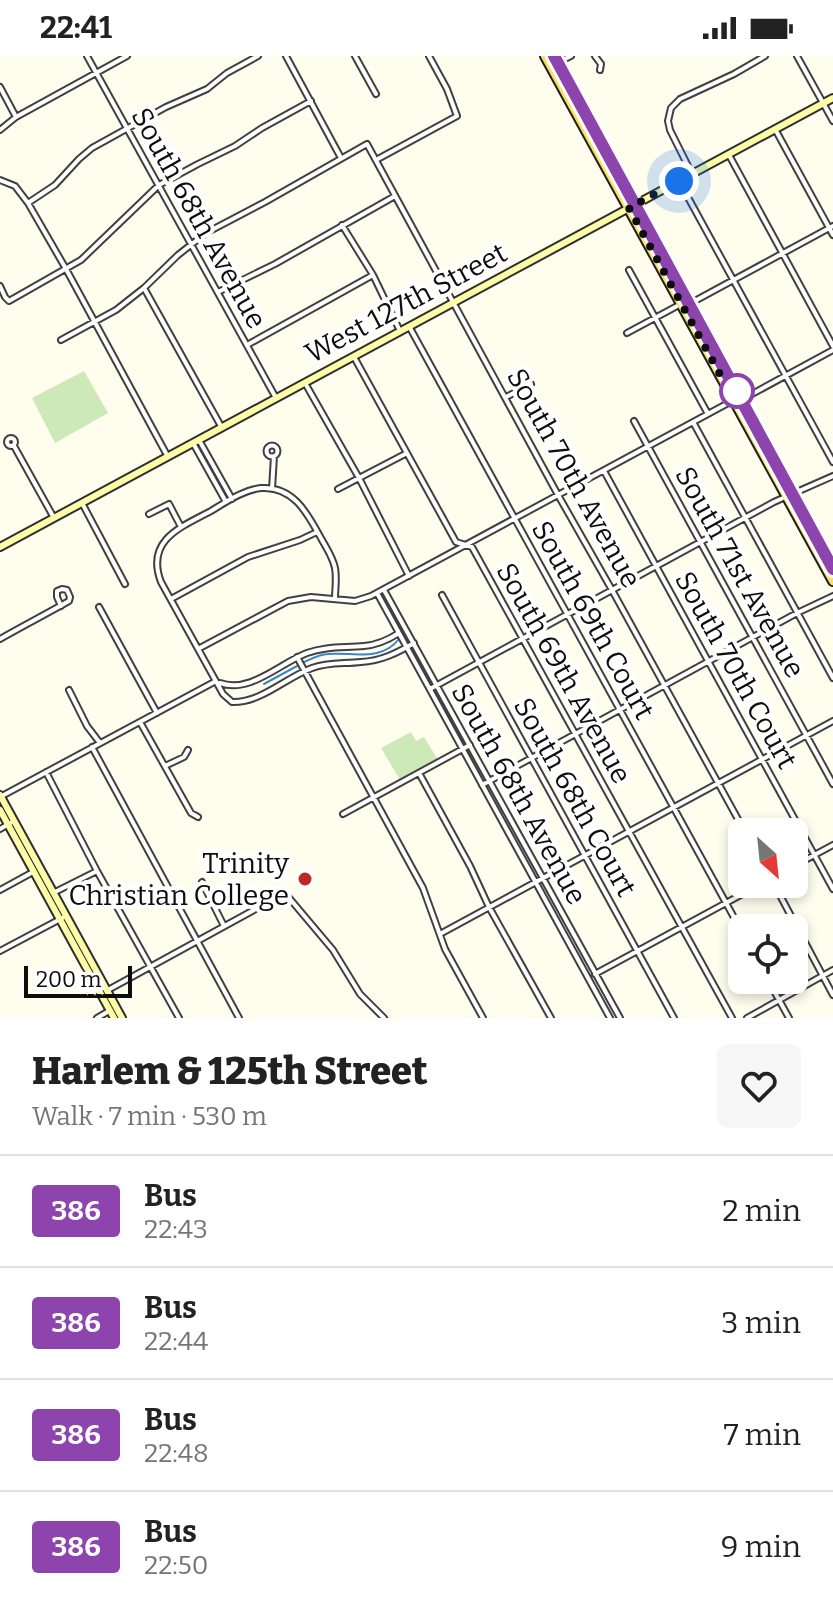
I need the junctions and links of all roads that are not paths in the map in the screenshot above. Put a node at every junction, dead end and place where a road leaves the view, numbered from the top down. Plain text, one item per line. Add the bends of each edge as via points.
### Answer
1 (87, 56) edge
2 (127, 56) edge
3 (258, 56) edge
4 (286, 56) edge
5 (355, 56) edge
6 (429, 56) edge
7 (571, 56) edge
8 (595, 56) edge
9 (765, 56) edge
10 (797, 56) edge
11 (553, 59) edge
12 (600, 70) dead end
13 (97, 73) junction
14 (0, 87) edge
15 (376, 94) dead end
16 (833, 98) edge
17 (311, 101) junction
18 (823, 103) junction
19 (16, 117) junction
20 (833, 121) edge
21 (127, 129) junction
22 (775, 129) junction
23 (0, 130) edge
24 (728, 154) junction
25 (341, 158) junction
26 (376, 160) junction
27 (692, 174) junction
28 (0, 180) edge
29 (679, 181) junction
30 (159, 185) junction
31 (396, 196) junction
32 (28, 203) junction
33 (632, 206) junction
34 (342, 225) junction
35 (831, 227) edge
36 (833, 235) edge
37 (191, 244) junction
38 (782, 254) junction
39 (66, 269) junction
40 (629, 270) dead end
41 (373, 275) junction
42 (734, 280) junction
43 (0, 286) edge
44 (144, 288) junction
45 (218, 292) junction
46 (454, 303) junction
47 (685, 304) junction
48 (655, 318) junction
49 (94, 323) junction
50 (409, 326) junction
51 (400, 331) junction
52 (627, 333) dead end
53 (61, 340) dead end
54 (247, 345) junction
55 (833, 348) edge
56 (354, 356) junction
57 (786, 376) junction
58 (305, 383) junction
59 (531, 384) dead end
60 (506, 397) junction
61 (276, 398) junction
62 (738, 400) junction
63 (708, 414) junction
64 (634, 421) dead end
65 (693, 422) junction
66 (222, 428) junction
67 (196, 442) junction
68 (14, 446) dead end
69 (648, 446) junction
70 (407, 453) junction
71 (274, 456) dead end
72 (168, 457) junction
73 (833, 462) edge
74 (604, 471) junction
75 (833, 476) edge
76 (359, 478) junction
77 (272, 489) junction
78 (338, 489) dead end
79 (789, 494) junction
80 (558, 495) junction
81 (229, 500) junction
82 (82, 503) junction
83 (149, 514) dead end
84 (54, 518) junction
85 (745, 518) junction
86 (514, 519) junction
87 (181, 527) junction
88 (318, 531) junction
89 (700, 542) junction
90 (466, 545) junction
91 (0, 547) edge
92 (656, 566) junction
93 (833, 569) edge
94 (409, 576) junction
95 (833, 581) edge
96 (125, 584) dead end
97 (384, 590) junction
98 (612, 590) junction
99 (377, 593) junction
100 (442, 595) dead end
101 (833, 596) edge
102 (171, 599) junction
103 (335, 599) junction
104 (61, 606) dead end
105 (99, 607) dead end
106 (797, 613) junction
107 (568, 614) junction
108 (406, 629) junction
109 (399, 634) junction
110 (753, 637) junction
111 (524, 638) junction
112 (0, 639) edge
113 (414, 643) junction
114 (406, 647) junction
115 (198, 649) junction
116 (297, 657) junction
117 (478, 663) junction
118 (709, 663) junction
119 (304, 671) junction
120 (833, 678) edge
121 (217, 682) junction
122 (436, 685) junction
123 (232, 686) junction
124 (665, 687) junction
125 (430, 689) junction
126 (69, 690) dead end
127 (228, 700) junction
128 (620, 711) junction
129 (157, 713) junction
130 (833, 721) edge
131 (140, 722) junction
132 (576, 734) junction
133 (806, 735) junction
134 (100, 743) junction
135 (470, 745) junction
136 (92, 747) junction
137 (462, 749) junction
138 (188, 750) dead end
139 (532, 758) junction
140 (762, 758) junction
141 (165, 766) junction
142 (46, 772) junction
143 (419, 773) junction
144 (489, 781) junction
145 (718, 783) junction
146 (833, 784) edge
147 (482, 785) junction
148 (0, 796) edge
149 (374, 797) junction
150 (673, 807) junction
151 (0, 810) edge
152 (343, 814) dead end
153 (198, 817) dead end
154 (737, 818) edge
155 (11, 823) junction
156 (0, 829) edge
157 (629, 830) junction
158 (833, 845) edge
159 (584, 855) junction
160 (814, 855) junction
161 (808, 858) edge
162 (37, 870) junction
163 (97, 871) junction
164 (543, 878) junction
165 (202, 882) dead end
166 (535, 882) junction
167 (833, 889) edge
168 (0, 890) edge
169 (53, 893) junction
170 (735, 898) edge
171 (781, 898) edge
172 (726, 903) junction
173 (489, 907) junction
174 (732, 914) edge
175 (63, 918) junction
176 (224, 926) junction
177 (682, 927) junction
178 (440, 934) junction
179 (198, 942) junction
180 (0, 951) edge
181 (638, 951) junction
182 (152, 967) junction
183 (833, 970) edge
184 (595, 974) junction
185 (823, 976) junction
186 (104, 993) junction
187 (776, 994) edge
188 (833, 995) edge
189 (780, 1000) junction
190 (110, 1010) junction
191 (97, 1018) edge
192 (114, 1018) edge
193 (122, 1018) edge
194 (179, 1018) edge
195 (239, 1018) edge
196 (384, 1018) edge
197 (483, 1018) edge
198 (551, 1018) edge
199 (610, 1018) edge
200 (619, 1018) edge
201 (674, 1018) edge
202 (732, 1018) edge
203 (747, 1018) edge
204 (789, 1018) edge

1 - 13 street, South 68th Avenue
2 - 13 street
3 - 21 street via 207,89
4 - 17 street
5 - 15 street
6 - 26 street via 457,116
7 - 11 street
8 - 12 street
9 - 27 street via 680,99 669,111 670,130
10 - 18 street
11 - 33 main road
13 - 19 street
13 - 21 street, South 68th Avenue
14 - 19 street
16 - 18 main road, West 127th Street
17 - 25 street
17 - 30 street
18 - 20 street
18 - 22 main road, West 127th Street
19 - 23 street
21 - 30 street, South 68th Avenue
21 - 32 street via 92,148
22 - 24 main road, West 127th Street
22 - 35 street
24 - 27 main road, West 127th Street
24 - 38 street
25 - 26 street, South 70th Avenue via 367,144
25 - 37 street
26 - 31 street, South 70th Avenue
27 - 29 main road, West 127th Street
28 - 32 street via 15,186
29 - 33 main road, West 127th Street
29 - 42 street
30 - 37 street, South 68th Avenue
30 - 39 street
31 - 34 street
31 - 46 street, South 70th Avenue
32 - 39 street
33 - 46 main road, West 127th Street
33 - 47 main road
34 - 41 street
34 - 45 street
35 - 36 street
35 - 38 street
37 - 44 street
37 - 45 street, South 68th Avenue
38 - 42 street
38 - 55 street
39 - 43 street via 9,301
39 - 49 street
40 - 48 street
41 - 51 street
41 - 54 street
42 - 47 street
42 - 57 street
44 - 49 street
44 - 66 street
45 - 54 street, South 68th Avenue
46 - 50 main road, West 127th Street
46 - 60 street, South 70th Avenue
47 - 48 street
47 - 62 main road
48 - 52 street
48 - 63 street
49 - 53 street
49 - 72 street
50 - 51 main road, West 127th Street
50 - 86 street, South 69th Court
51 - 56 main road, West 127th Street
54 - 61 street, South 68th Avenue
55 - 57 street
56 - 58 main road, West 127th Street
56 - 70 street, South 69th Avenue
57 - 62 street
57 - 73 street
58 - 61 main road, West 127th Street
58 - 76 street
59 - 60 street
60 - 80 street, South 70th Avenue
61 - 66 main road, West 127th Street
62 - 63 street
62 - 79 main road
63 - 65 street
64 - 69 street, South 71st Avenue
65 - 69 street
65 - 85 street
66 - 67 main road, West 127th Street
67 - 72 main road, West 127th Street
67 - 81 street
68 - 84 street
69 - 74 street
69 - 89 street, South 71st Avenue
70 - 76 street
70 - 90 street, South 69th Avenue via 456,542
71 - 77 street
72 - 82 main road, West 127th Street
74 - 80 street
74 - 92 street, South 70th Court
75 - 79 street
76 - 78 street
76 - 94 street
77 - 81 street via 253,489
77 - 88 street via 300,503
79 - 85 street
79 - 93 main road
79 - 95 main road
80 - 86 street
80 - 98 street, South 70th Avenue
81 - 87 street
82 - 84 main road, West 127th Street
82 - 96 street
83 - 87 street via 169,504
84 - 91 main road, West 127th Street
85 - 89 street
85 - 106 street
86 - 90 street
86 - 107 street, South 69th Court
87 - 102 street via 166,538 157,559 159,577
88 - 102 street via 248,557
88 - 103 street via 335,567
89 - 92 street
89 - 110 street, South 71st Avenue
90 - 94 street
90 - 111 street, South 69th Avenue via 472,547
92 - 98 street
92 - 118 street, South 70th Court
94 - 97 street
97 - 99 street
97 - 108 street, South 68th Avenue
98 - 107 street
98 - 124 street, South 70th Avenue
99 - 103 street via 358,600
99 - 109 street
100 - 117 street, South 68th Court
101 - 106 street
102 - 115 street
103 - 115 street via 288,601
104 - 112 street
105 - 129 street
106 - 110 street
106 - 120 street
107 - 111 street
107 - 128 street, South 69th Court
108 - 109 street
108 - 113 street, South 68th Avenue
109 - 114 street
109 - 116 street via 375,644 326,648
110 - 118 street
110 - 133 street, South 71st Avenue
111 - 117 street
111 - 132 street, South 69th Avenue
113 - 114 street
113 - 122 street, South 68th Avenue
114 - 119 street via 377,660
114 - 125 street
115 - 121 street
116 - 119 street
116 - 123 street via 250,683
117 - 122 street
117 - 139 street, South 68th Court
118 - 124 street
118 - 140 street, South 70th Court
119 - 127 street via 247,701
119 - 149 street
121 - 123 street
121 - 127 street
121 - 129 street
122 - 125 street
122 - 135 street, South 68th Avenue
123 - 127 street
124 - 128 street
124 - 145 street, South 70th Avenue
125 - 137 street
126 - 134 street
128 - 132 street
128 - 150 street, South 69th Court
129 - 131 street
130 - 133 street
131 - 134 street
131 - 141 street
132 - 139 street
132 - 157 street, South 69th Avenue
133 - 140 street
133 - 146 street, South 71st Avenue
134 - 136 street
135 - 137 street
135 - 144 street, South 68th Avenue
136 - 142 street
136 - 179 street
137 - 143 street
137 - 147 street
138 - 141 street
139 - 144 street
139 - 159 street, South 68th Court
140 - 145 street
140 - 160 street, South 70th Court
141 - 153 street
142 - 148 street
142 - 163 street
143 - 149 street
143 - 173 street
144 - 147 street
144 - 164 street, South 68th Avenue
145 - 150 street
145 - 154 street, South 70th Avenue
147 - 166 street
148 - 155 main road
149 - 152 street
149 - 178 street via 428,897
150 - 157 street
150 - 172 street, South 69th Court
151 - 155 main road
155 - 156 street
155 - 162 main road
157 - 159 street
157 - 177 street, South 69th Avenue
158 - 160 street
159 - 164 street
159 - 181 street, South 68th Court
160 - 161 street
160 - 167 street, South 70th Court
162 - 168 street
162 - 169 main road
162 - 175 main road
163 - 169 street
163 - 182 street
164 - 166 street
164 - 184 street, South 68th Avenue
165 - 176 street
166 - 173 street
166 - 199 street
169 - 175 main road
170 - 172 street
171 - 185 street
172 - 174 street, South 69th Court
172 - 177 street
173 - 178 street
173 - 198 street
175 - 180 street
175 - 186 main road
176 - 179 street
176 - 196 street via 285,893
177 - 181 street
177 - 202 street, South 69th Avenue
178 - 197 street
179 - 182 street
179 - 195 street
181 - 184 street
181 - 201 street, South 68th Court
182 - 186 street
182 - 194 street
183 - 185 street
184 - 200 street, South 68th Avenue
185 - 188 street
185 - 189 street
186 - 190 main road
186 - 193 main road
187 - 189 street
189 - 203 street
189 - 204 street
190 - 191 street
190 - 192 main road

